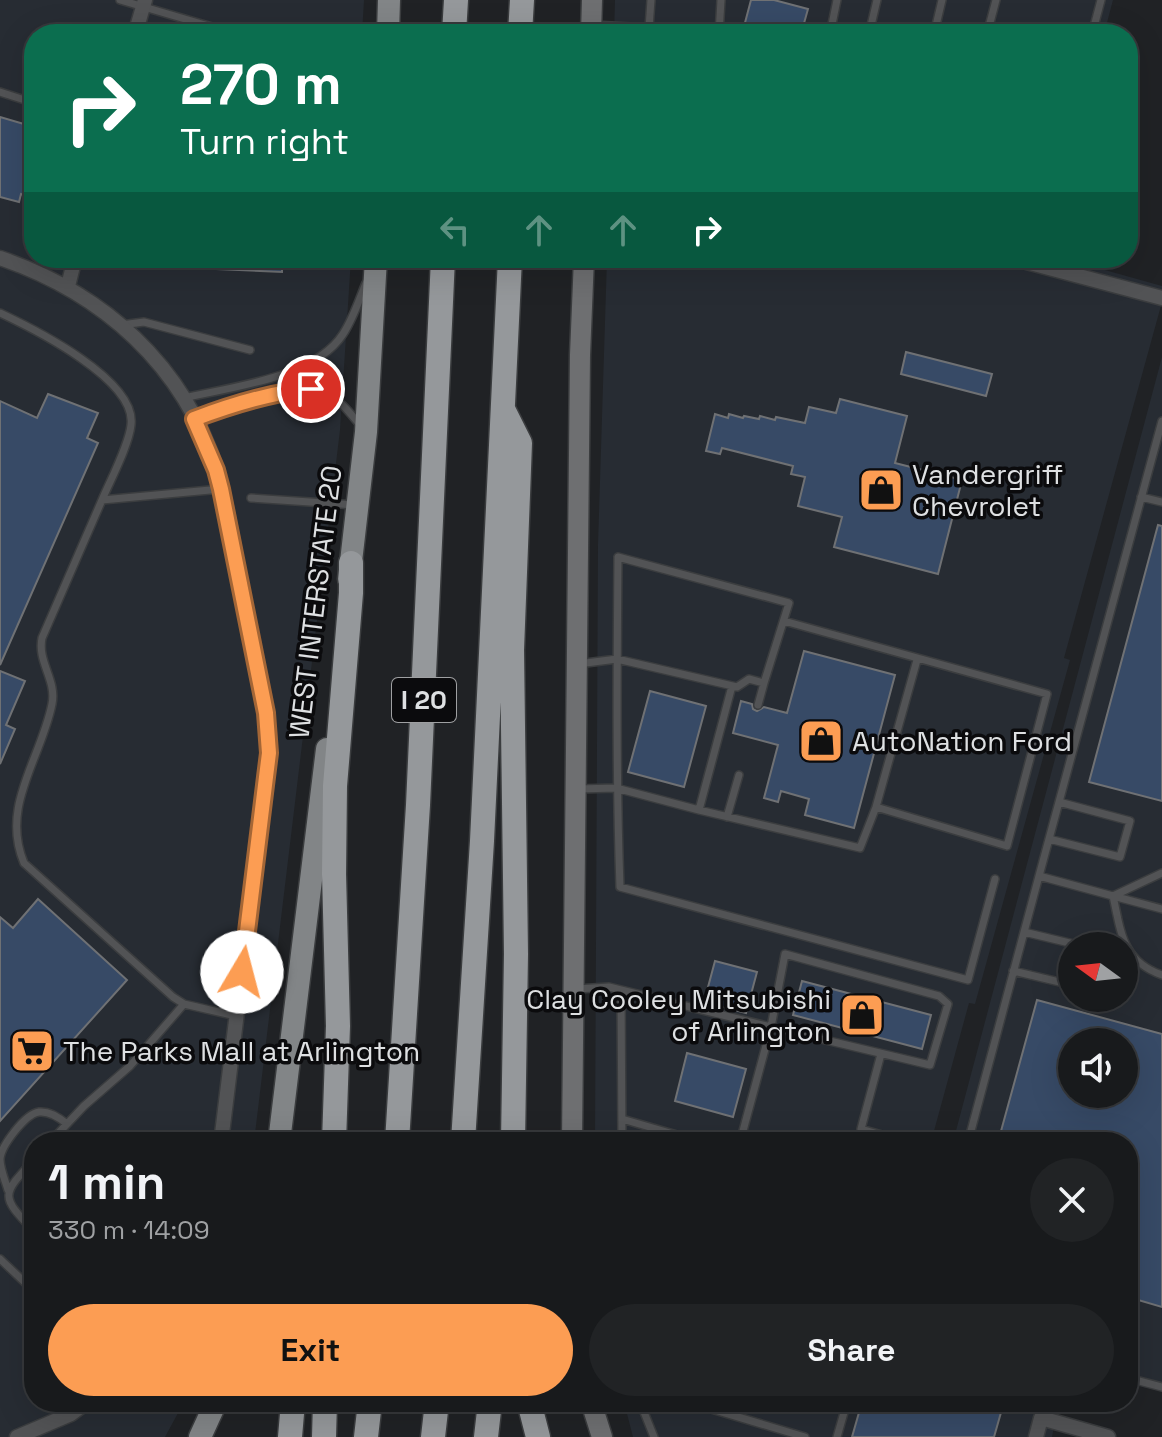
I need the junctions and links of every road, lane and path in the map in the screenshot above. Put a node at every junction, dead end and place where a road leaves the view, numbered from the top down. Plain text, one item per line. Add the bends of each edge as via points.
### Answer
1 (120, 0) edge
2 (389, 0) edge
3 (456, 0) edge
4 (522, 0) edge
5 (592, 0) edge
6 (651, 0) edge
7 (721, 0) edge
8 (837, 0) edge
9 (877, 0) edge
10 (942, 0) edge
11 (996, 0) edge
12 (1101, 0) edge
13 (144, 4) edge
14 (138, 24) edge
15 (205, 24) edge
16 (388, 24) edge
17 (455, 24) edge
18 (521, 24) edge
19 (591, 24) edge
20 (650, 24) edge
21 (720, 24) edge
22 (832, 24) edge
23 (871, 24) edge
24 (936, 24) edge
25 (990, 24) edge
26 (1095, 24) edge
27 (0, 92) edge
28 (24, 100) edge
29 (0, 258) edge
30 (24, 266) edge
31 (29, 268) edge
32 (72, 268) edge
33 (372, 268) edge
34 (375, 268) edge
35 (443, 268) edge
36 (510, 268) edge
37 (584, 268) edge
38 (1059, 268) edge
39 (68, 286) junction
40 (1162, 298) edge
41 (0, 313) edge
42 (121, 325) junction
43 (250, 350) dead end
44 (183, 398) junction
45 (503, 408) junction
46 (194, 419) junction
47 (1161, 425) edge
48 (366, 432) junction
49 (1152, 460) junction
50 (1162, 462) edge
51 (221, 489) junction
52 (1141, 497) junction
53 (251, 498) dead end
54 (102, 500) junction
55 (1162, 502) edge
56 (357, 505) junction
57 (351, 563) junction
58 (784, 621) junction
59 (617, 659) junction
60 (917, 660) junction
61 (576, 664) junction
62 (764, 683) junction
63 (732, 686) junction
64 (758, 705) dead end
65 (739, 775) dead end
66 (616, 788) junction
67 (576, 789) junction
68 (1059, 802) junction
69 (876, 807) junction
70 (699, 810) junction
71 (727, 817) junction
72 (1049, 839) junction
73 (1162, 873) edge
74 (334, 874) junction
75 (1039, 876) junction
76 (995, 879) dead end
77 (1113, 896) junction
78 (1162, 909) edge
79 (1024, 932) junction
80 (1058, 940) edge
81 (1013, 971) junction
82 (1162, 975) edge
83 (1058, 982) edge
84 (575, 989) junction
85 (621, 991) junction
86 (184, 1004) junction
87 (236, 1016) junction
88 (771, 1027) junction
89 (881, 1054) junction
90 (622, 1119) junction
91 (67, 1124) junction
92 (59, 1132) edge
93 (222, 1132) edge
94 (280, 1132) edge
95 (319, 1132) edge
96 (334, 1132) edge
97 (398, 1132) edge
98 (464, 1132) edge
99 (513, 1132) edge
100 (572, 1132) edge
101 (622, 1132) edge
102 (667, 1132) edge
103 (743, 1132) edge
104 (871, 1132) edge
105 (971, 1132) edge
106 (24, 1172) edge
107 (8, 1190) junction
108 (24, 1220) edge
109 (0, 1259) edge
110 (24, 1282) edge
111 (1138, 1381) edge
112 (1162, 1387) edge
113 (70, 1412) edge
114 (211, 1412) edge
115 (292, 1412) edge
116 (325, 1412) edge
117 (369, 1412) edge
118 (436, 1412) edge
119 (489, 1412) edge
120 (532, 1412) edge
121 (594, 1412) edge
122 (644, 1412) edge
123 (733, 1412) edge
124 (844, 1412) edge
125 (1043, 1412) edge
126 (1041, 1418) junction
127 (17, 1437) edge
128 (200, 1437) edge
129 (290, 1437) edge
130 (324, 1437) edge
131 (366, 1437) edge
132 (433, 1437) edge
133 (486, 1437) edge
134 (538, 1437) edge
135 (602, 1437) edge
136 (654, 1437) edge
137 (805, 1437) edge
138 (837, 1437) edge
139 (1036, 1437) edge
140 (1108, 1437) edge

1 - 13 lane
2 - 16 main road
3 - 17 highway
4 - 18 highway
5 - 19 main road
6 - 20 lane
7 - 21 lane
8 - 22 lane
9 - 23 lane
10 - 24 lane
11 - 25 lane
12 - 26 lane
13 - 14 street
13 - 15 lane
27 - 28 lane
29 - 30 street
31 - 39 street
32 - 39 street
33 - 44 lane via 342,336 325,354 269,378
34 - 48 main road, WEST INTERSTATE 20
35 - 97 highway, I 20
36 - 45 highway, I 20
37 - 61 main road
38 - 40 street
39 - 42 street
41 - 54 lane via 70,349 128,406 131,427
42 - 43 lane via 144,322
42 - 44 street via 151,354
44 - 46 street
45 - 98 highway, I 20
45 - 99 highway via 520,443 512,650
46 - 48 lane via 311,389 334,398
46 - 51 street
47 - 49 lane
48 - 56 main road, WEST INTERSTATE 20
49 - 50 lane
49 - 52 lane
51 - 54 lane
51 - 87 street via 266,713 269,753
52 - 55 lane
52 - 68 lane
53 - 56 lane
54 - 86 lane via 42,638 52,703 12,806 11,835 24,863
56 - 57 main road, WEST INTERSTATE 20
57 - 74 highway
57 - 94 main road, WEST INTERSTATE 20
58 - 59 lane via 789,603 618,557
58 - 60 lane
58 - 62 lane
59 - 61 lane
59 - 63 lane
59 - 66 lane
60 - 69 lane
60 - 69 lane via 1047,694 1007,846
61 - 67 main road
62 - 63 lane via 749,679
62 - 64 lane
63 - 70 lane
65 - 71 lane
66 - 67 lane
66 - 70 lane
66 - 76 lane via 620,887 968,980
67 - 84 main road
68 - 72 lane
68 - 72 lane via 1130,821 1120,857
69 - 71 lane via 860,848
70 - 71 lane
72 - 75 lane
73 - 77 lane
74 - 95 highway
74 - 96 highway
75 - 77 lane
75 - 79 lane
77 - 78 lane
77 - 82 lane via 1130,954
79 - 80 lane
79 - 81 lane
81 - 83 lane
81 - 105 lane
84 - 85 lane
84 - 100 main road
85 - 88 lane
85 - 90 lane
86 - 87 lane
86 - 91 lane via 130,1066
87 - 93 street
88 - 89 lane
88 - 89 lane via 785,954 939,996 948,1004 930,1065
88 - 103 lane
89 - 104 lane via 861,1129
90 - 101 lane
90 - 102 lane
91 - 92 lane
91 - 107 lane via 39,1112 18,1128 1,1153
106 - 107 lane
107 - 108 lane via 7,1202
109 - 110 lane
111 - 112 lane
113 - 127 street
114 - 128 main road
115 - 129 highway
116 - 130 highway
117 - 131 highway
118 - 132 highway
119 - 133 highway
120 - 134 highway
121 - 135 main road
122 - 136 lane
123 - 137 lane
124 - 138 lane
125 - 126 lane
126 - 139 street
126 - 140 street

